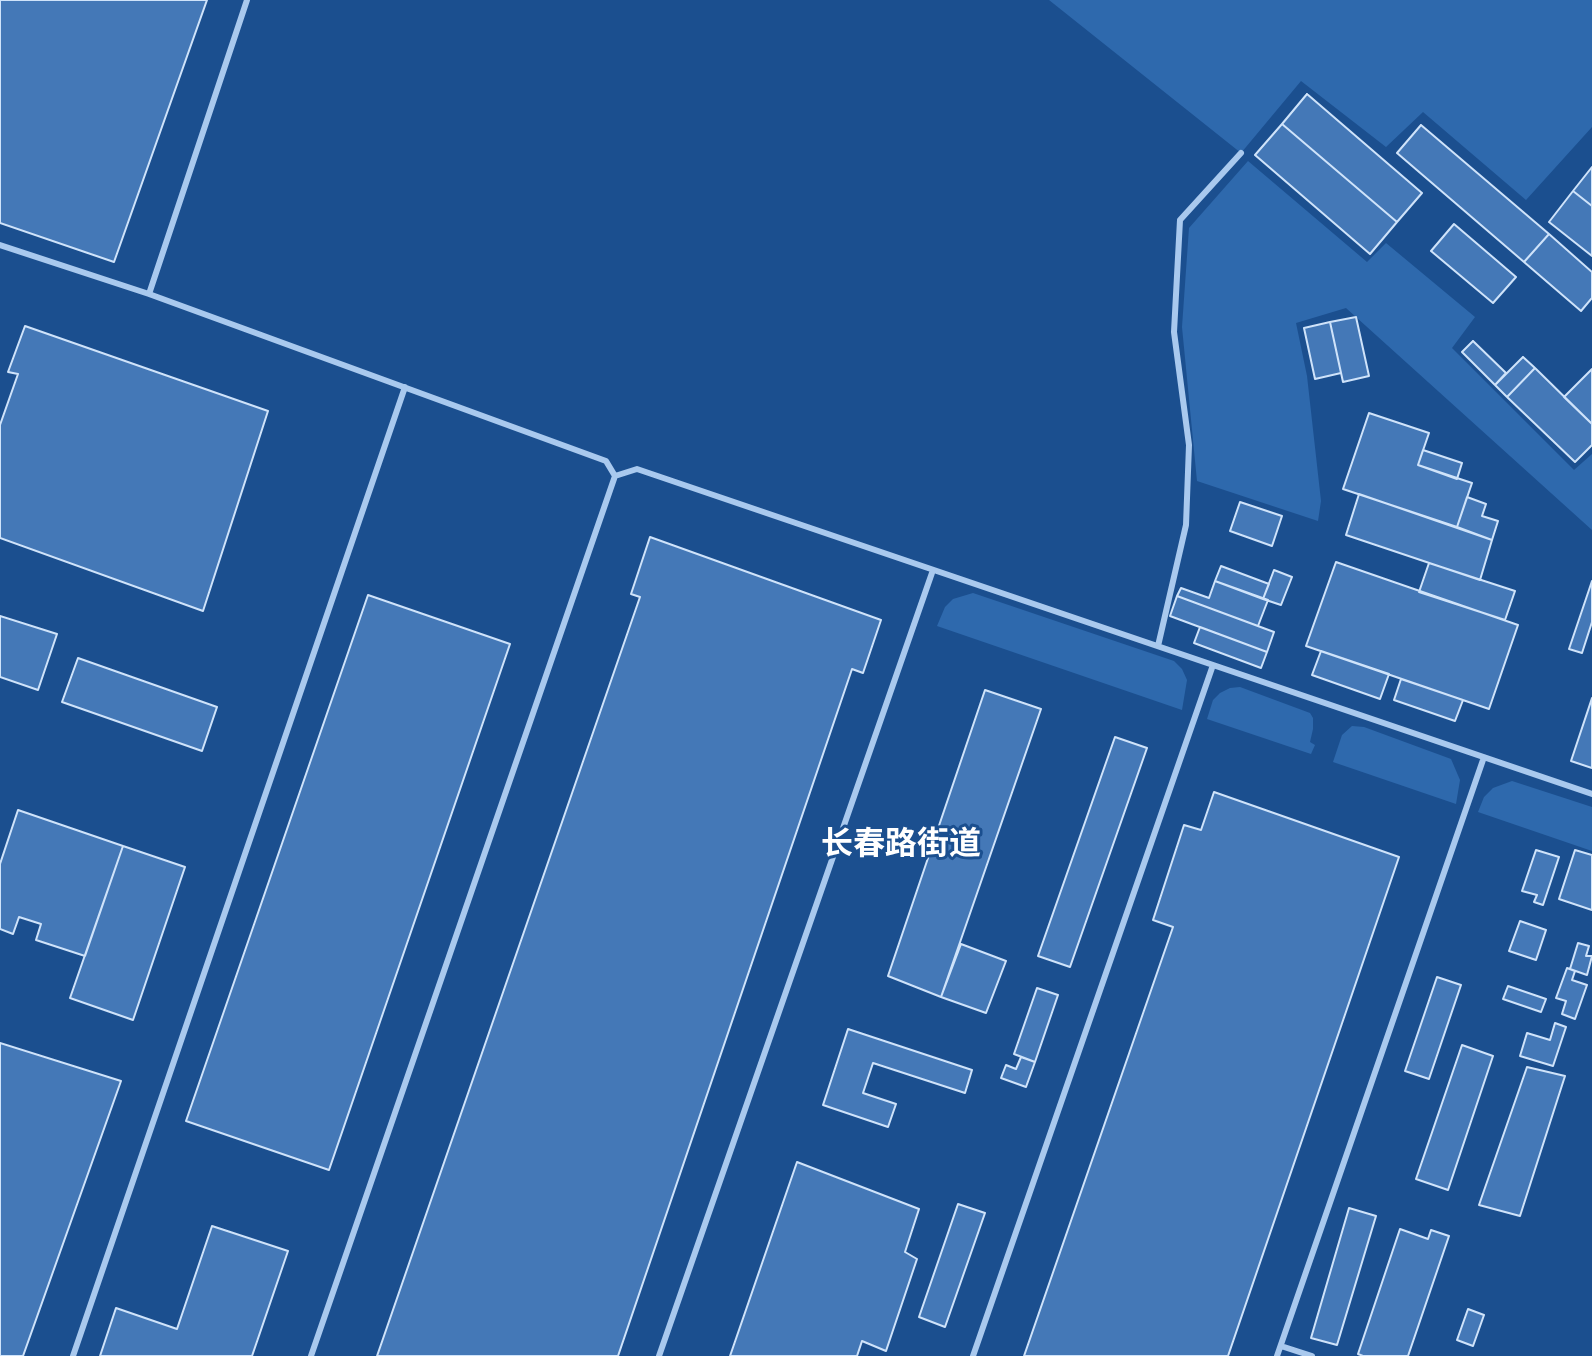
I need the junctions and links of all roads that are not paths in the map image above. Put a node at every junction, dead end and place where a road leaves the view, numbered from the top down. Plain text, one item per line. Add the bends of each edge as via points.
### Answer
1 (247, 0) edge
2 (1241, 153) dead end
3 (0, 245) edge
4 (149, 294) junction
5 (405, 387) junction
6 (615, 476) junction
7 (933, 570) junction
8 (1158, 646) junction
9 (1213, 665) junction
10 (1484, 757) junction
11 (1592, 794) edge
12 (1281, 1346) junction
13 (73, 1356) edge
14 (311, 1356) edge
15 (659, 1356) edge
16 (973, 1356) edge
17 (1277, 1356) edge
18 (1312, 1356) edge

1 - 4 lane
2 - 8 lane via 1180,220 1174,332 1189,445 1186,525
3 - 4 lane
4 - 5 lane
5 - 6 lane via 606,461
5 - 13 lane
6 - 7 lane via 637,469
6 - 14 lane
7 - 8 lane
7 - 15 lane
8 - 9 lane
9 - 10 lane
9 - 16 lane
10 - 11 lane
10 - 12 lane
12 - 17 lane
12 - 18 lane

